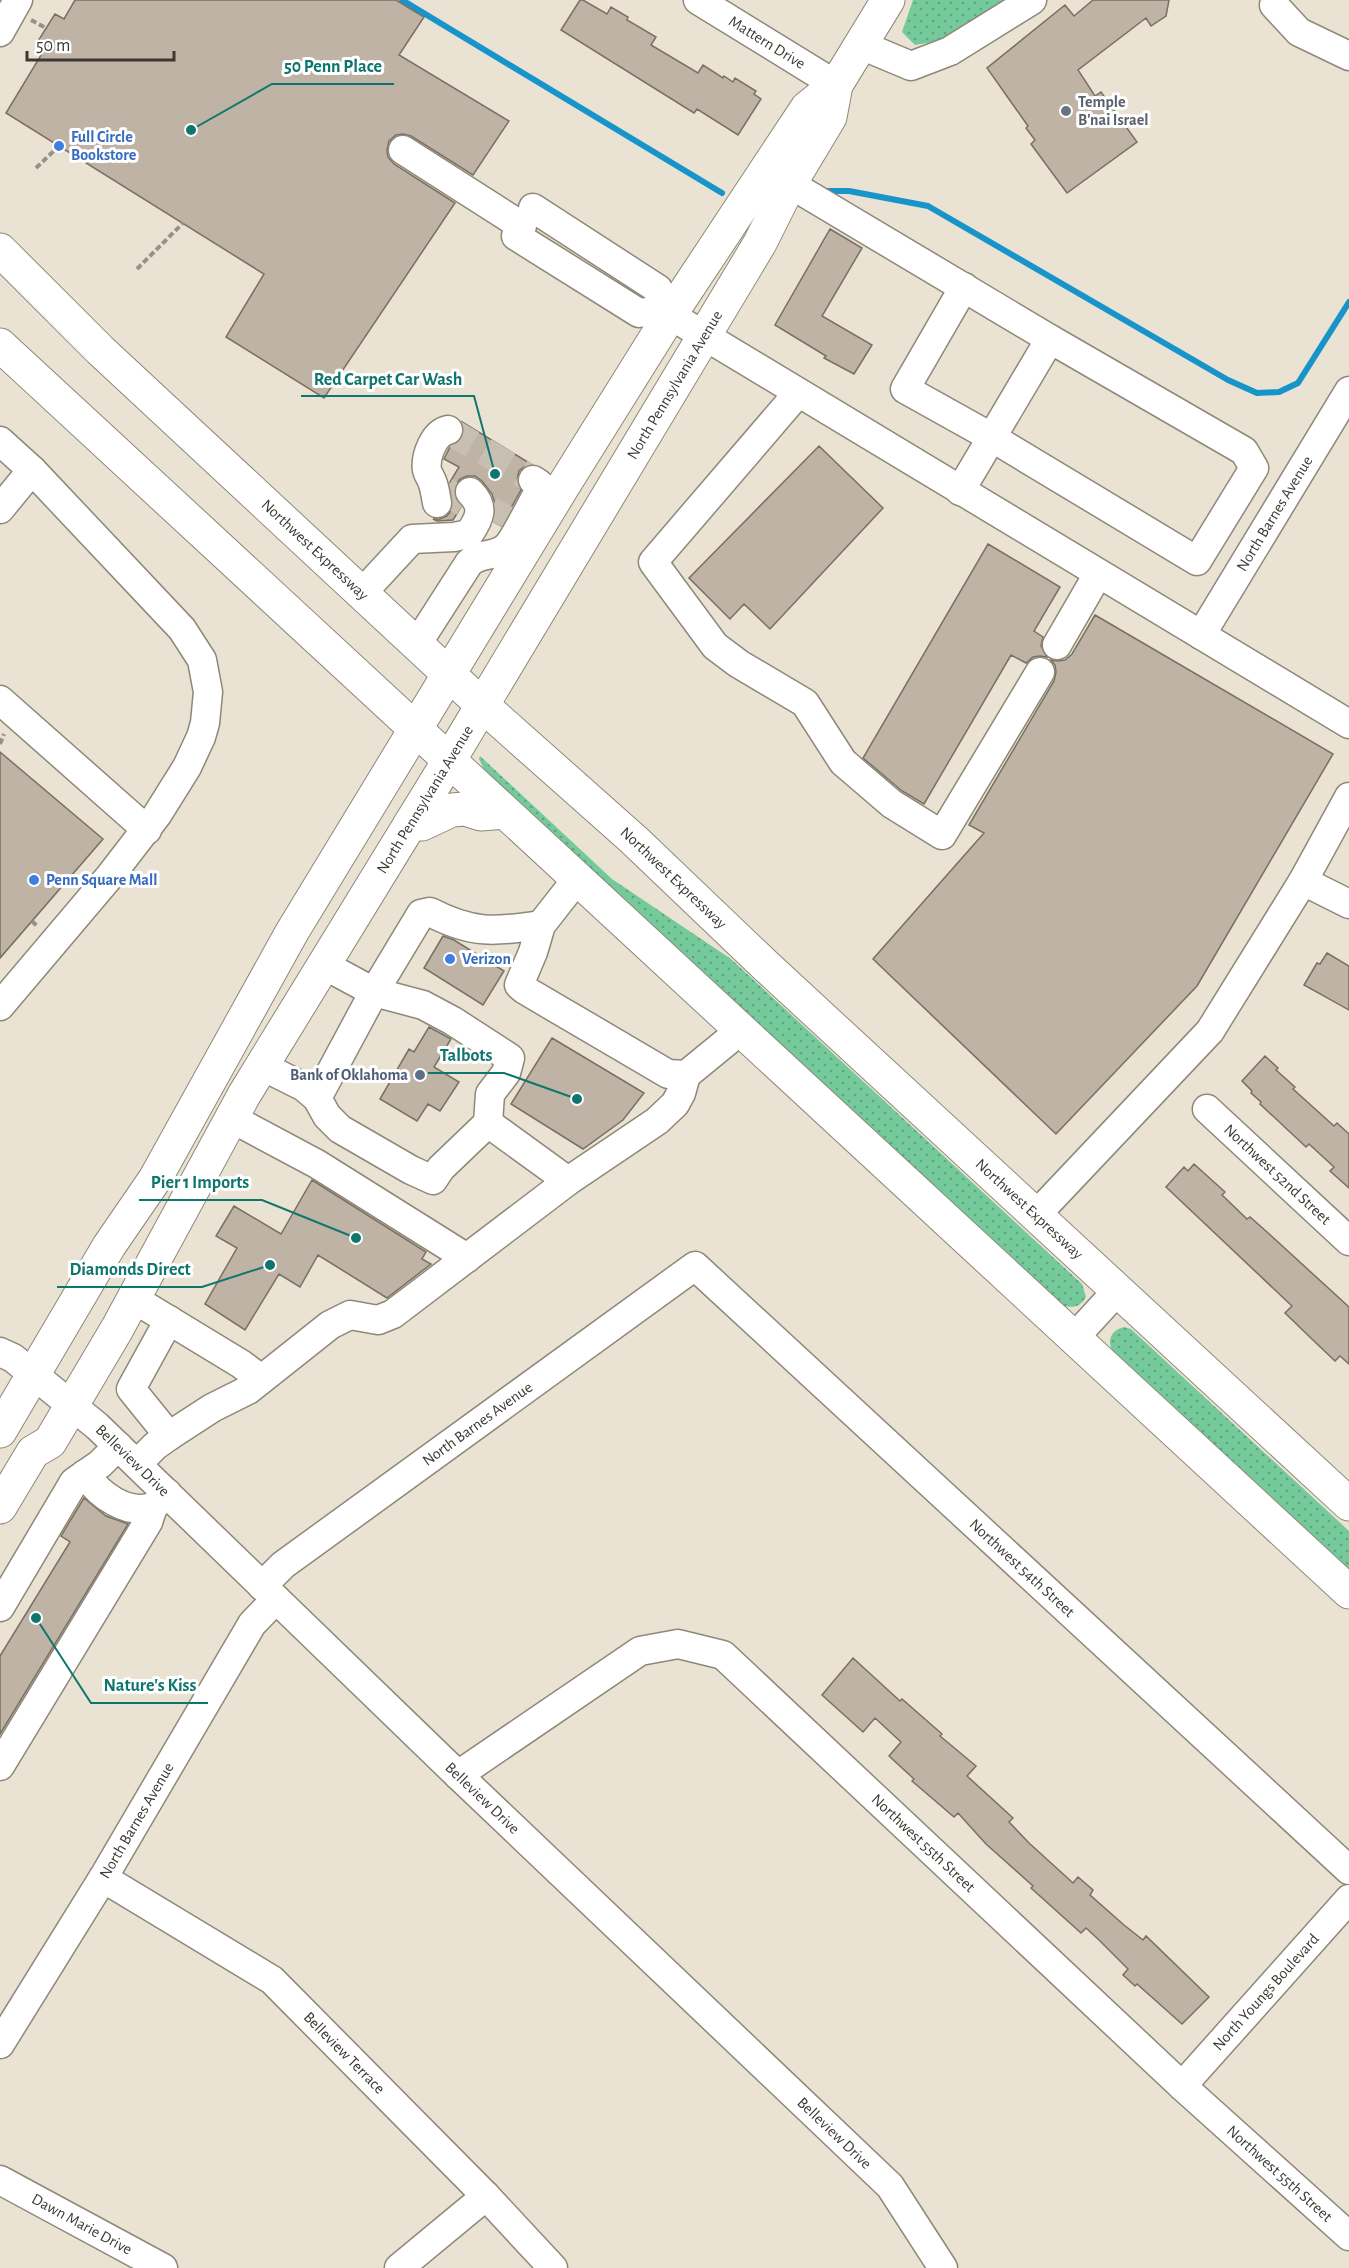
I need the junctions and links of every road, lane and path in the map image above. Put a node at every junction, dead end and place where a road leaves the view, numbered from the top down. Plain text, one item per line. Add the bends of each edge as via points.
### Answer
1 (18, 0) edge
2 (698, 0) edge
3 (888, 0) edge
4 (1032, 0) edge
5 (1274, 4) dead end
6 (0, 32) edge
7 (861, 45) junction
8 (1349, 56) edge
9 (836, 85) junction
10 (59, 146) dead end
11 (403, 150) dead end
12 (36, 168) dead end
13 (790, 184) junction
14 (183, 223) dead end
15 (0, 250) edge
16 (137, 269) dead end
17 (964, 287) junction
18 (666, 313) junction
19 (703, 335) junction
20 (1050, 339) junction
21 (0, 345) edge
22 (1349, 391) edge
23 (798, 393) junction
24 (448, 430) dead end
25 (991, 437) junction
26 (0, 441) edge
27 (32, 470) junction
28 (960, 491) junction
29 (472, 497) junction
30 (0, 509) edge
31 (1228, 512) junction
32 (1263, 533) junction
33 (412, 539) junction
34 (480, 556) junction
35 (1098, 574) junction
36 (362, 593) junction
37 (1201, 635) junction
38 (417, 644) junction
39 (1057, 645) dead end
40 (1041, 672) dead end
41 (450, 674) junction
42 (0, 700) edge
43 (482, 705) junction
44 (1349, 724) edge
45 (416, 730) junction
46 (450, 759) junction
47 (1349, 796) edge
48 (506, 812) junction
49 (410, 824) junction
50 (147, 830) junction
51 (577, 879) junction
52 (1303, 881) junction
53 (1349, 904) edge
54 (539, 932) junction
55 (324, 965) junction
56 (374, 992) junction
57 (0, 1006) edge
58 (741, 1030) junction
59 (262, 1066) junction
60 (686, 1075) junction
61 (317, 1098) junction
62 (1207, 1109) dead end
63 (231, 1118) junction
64 (488, 1123) junction
65 (568, 1181) junction
66 (1036, 1215) junction
67 (1349, 1241) edge
68 (467, 1258) junction
69 (695, 1266) joint
70 (1118, 1290) junction
71 (134, 1299) junction
72 (169, 1320) junction
73 (1074, 1338) junction
74 (0, 1352) edge
75 (33, 1374) junction
76 (261, 1379) junction
77 (72, 1404) junction
78 (0, 1431) edge
79 (169, 1436) junction
80 (33, 1452) junction
81 (128, 1455) junction
82 (86, 1474) junction
83 (160, 1500) junction
84 (1349, 1504) edge
85 (0, 1507) edge
86 (269, 1592) junction
87 (1349, 1592) edge
88 (0, 1606) edge
89 (0, 1766) edge
90 (458, 1775) junction
91 (1349, 1870) edge
92 (103, 1878) junction
93 (1349, 1899) edge
94 (0, 2044) edge
95 (1182, 2086) junction
96 (0, 2180) edge
97 (486, 2196) junction
98 (1349, 2236) edge
99 (163, 2268) edge
100 (399, 2268) edge
101 (553, 2268) edge
102 (943, 2268) edge

1 - 6 street
2 - 9 street, Mattern Drive
3 - 7 main road, North Pennsylvania Avenue
4 - 7 street via 950,51 911,66
5 - 8 street via 1299,32
7 - 9 main road, North Pennsylvania Avenue
9 - 13 main road, North Pennsylvania Avenue via 830,117
9 - 18 main road, North Pennsylvania Avenue via 807,108
10 - 12 path
11 - 18 street via 524,223 639,313
13 - 17 street
13 - 19 main road, North Pennsylvania Avenue
14 - 16 path
15 - 36 main road, Northwest Expressway via 100,350
17 - 20 street
17 - 25 street via 905,389
18 - 19 street
18 - 41 main road, North Pennsylvania Avenue
19 - 23 street
19 - 43 main road, North Pennsylvania Avenue
20 - 25 street
20 - 31 street via 1244,451 1254,468
21 - 45 main road
22 - 32 street, North Barnes Avenue
23 - 28 street
23 - 40 street via 653,562 715,646 805,703 843,762 892,804 942,835
24 - 29 street via 436,436 429,454
25 - 28 street
25 - 31 street via 1197,561
26 - 27 street
27 - 30 street
27 - 50 street via 164,608 202,660 208,692 201,737
28 - 35 street
29 - 33 street via 426,505
29 - 33 street via 469,534
29 - 34 street
29 - 34 street via 506,548
31 - 32 street
32 - 37 street, North Barnes Avenue
33 - 36 street
34 - 38 street via 469,563
35 - 37 street
35 - 39 street
36 - 38 main road, Northwest Expressway
37 - 44 street
38 - 41 main road, Northwest Expressway
41 - 43 main road, Northwest Expressway
41 - 45 main road, North Pennsylvania Avenue
42 - 50 street
43 - 46 main road, North Pennsylvania Avenue
43 - 66 main road, Northwest Expressway via 634,840
45 - 46 main road
45 - 75 main road, North Pennsylvania Avenue via 292,932 154,1179
46 - 48 main road
46 - 49 main road, North Pennsylvania Avenue
47 - 52 street
48 - 49 main road via 452,810 422,824
48 - 51 main road
49 - 55 main road, North Pennsylvania Avenue
50 - 57 street
51 - 54 street
51 - 58 main road
52 - 53 street
52 - 66 street via 1210,1030
54 - 56 street via 476,930 430,912 421,914
54 - 60 street via 519,985 668,1074
55 - 56 street
55 - 59 main road, North Pennsylvania Avenue
56 - 61 street
56 - 64 street via 423,1005 510,1058 506,1073 490,1094
58 - 60 street
58 - 73 main road
59 - 61 street
59 - 63 main road, North Pennsylvania Avenue
60 - 65 street via 675,1104 657,1121
61 - 64 street via 340,1129 433,1180
62 - 67 street, Northwest 52nd Street
63 - 68 street via 317,1164
63 - 71 main road, North Pennsylvania Avenue
64 - 65 street
65 - 68 street
66 - 70 main road, Northwest Expressway
68 - 76 street via 393,1314 378,1320 350,1315 330,1325
69 - 86 street, North Barnes Avenue via 283,1565
69 - 91 street, Northwest 54th Street
70 - 73 street
70 - 84 main road, Northwest Expressway
71 - 72 street
71 - 77 main road, North Pennsylvania Avenue
72 - 76 street
72 - 79 street via 131,1389
73 - 87 main road
74 - 75 street, Belleview Drive
75 - 77 street, Belleview Drive
75 - 78 main road, North Pennsylvania Avenue
75 - 80 main road via 28,1432
76 - 79 street
77 - 80 main road, North Pennsylvania Avenue via 50,1442
77 - 81 street, Belleview Drive
79 - 81 street via 155,1446
80 - 85 main road, North Pennsylvania Avenue
81 - 82 street via 100,1464
81 - 83 street, Belleview Drive
82 - 83 street via 96,1489 136,1510
82 - 88 street via 74,1482
83 - 86 street, Belleview Drive
83 - 89 street
86 - 90 street, Belleview Drive
86 - 92 street, North Barnes Avenue
90 - 95 street, Northwest 55th Street via 640,1651 678,1644 723,1655
90 - 102 street, Belleview Drive via 890,2186
92 - 94 street, North Barnes Avenue
92 - 97 street, Belleview Terrace via 272,1980
93 - 95 street, North Youngs Boulevard
95 - 98 street, Northwest 55th Street
96 - 99 street, Dawn Marie Drive
97 - 100 street
97 - 101 street, Belleview Terrace

